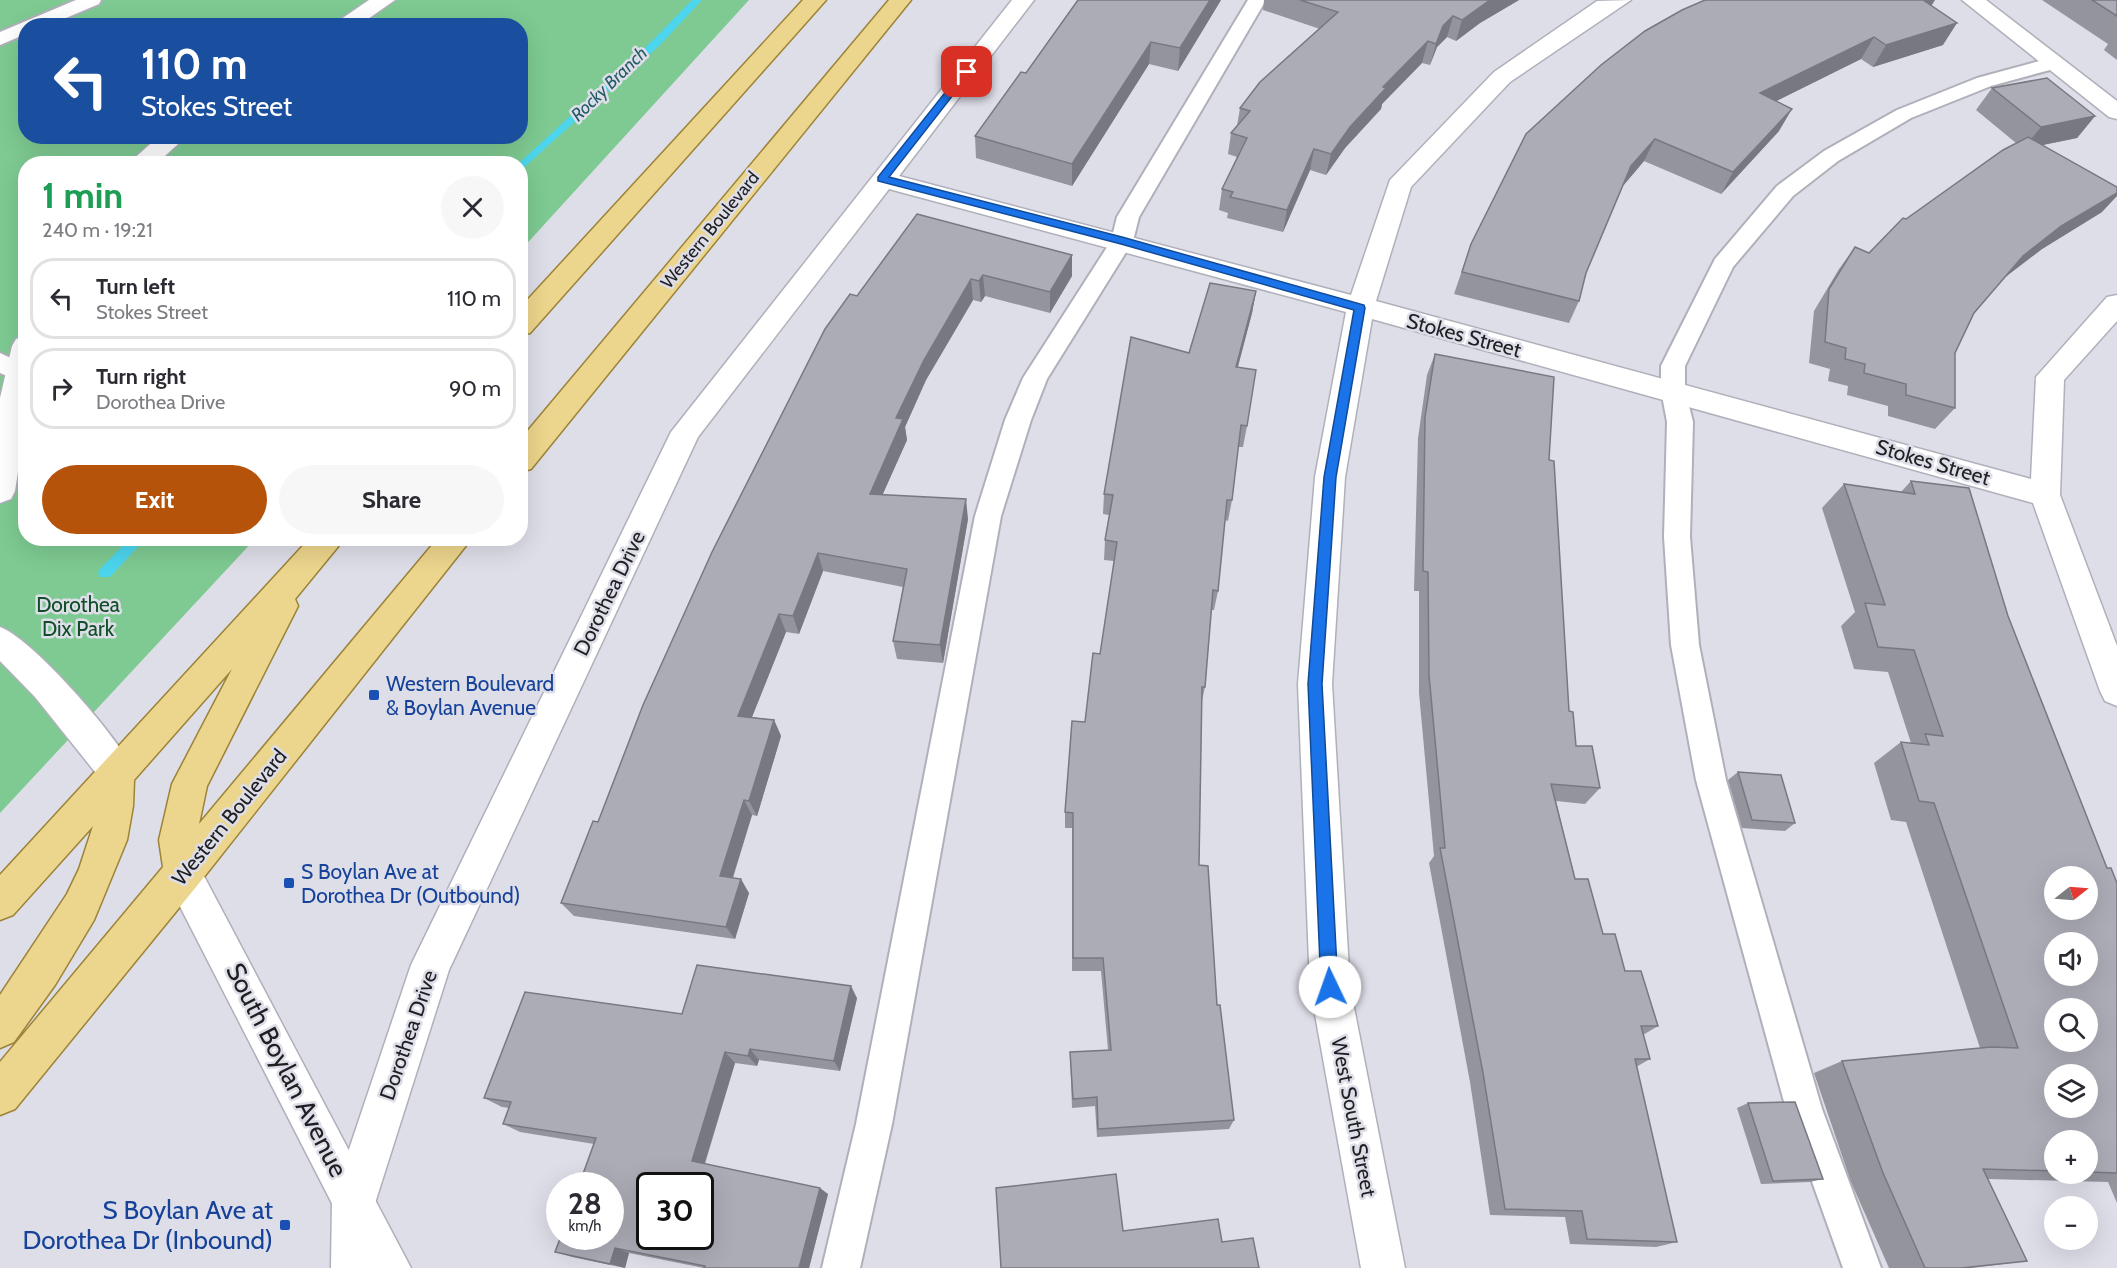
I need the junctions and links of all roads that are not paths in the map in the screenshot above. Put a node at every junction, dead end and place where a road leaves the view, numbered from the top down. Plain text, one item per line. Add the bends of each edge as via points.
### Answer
1 (92, 0) edge
2 (384, 0) edge
3 (815, 0) edge
4 (900, 0) edge
5 (1023, 0) edge
6 (1257, 0) edge
7 (1620, 0) edge
8 (1973, 0) edge
9 (49, 18) edge
10 (355, 18) edge
11 (18, 31) edge
12 (0, 39) edge
13 (2054, 63) junction
14 (2117, 112) edge
15 (165, 144) edge
16 (150, 156) edge
17 (882, 179) junction
18 (1122, 241) junction
19 (2117, 303) edge
20 (1360, 308) junction
21 (528, 317) edge
22 (15, 360) edge
23 (1673, 390) junction
24 (528, 451) edge
25 (0, 491) edge
26 (2045, 495) junction
27 (323, 546) edge
28 (450, 546) edge
29 (301, 570) junction
30 (0, 641) edge
31 (2117, 691) edge
32 (116, 771) junction
33 (183, 874) junction
34 (0, 902) edge
35 (0, 1028) edge
36 (0, 1094) edge
37 (354, 1200) junction
38 (353, 1268) edge
39 (389, 1268) edge
40 (841, 1268) edge
41 (1383, 1268) edge
42 (1862, 1268) edge

1 - 9 lane
2 - 10 street
3 - 21 main road
4 - 24 main road, Western Boulevard
5 - 17 street, Dorothea Drive
6 - 18 lane via 1128,217
7 - 20 street, West South Street via 1605,6 1502,77 1399,185
8 - 13 street
11 - 12 lane
13 - 14 street
13 - 23 lane via 1984,82 1904,114 1831,156 1785,191 1723,264 1673,366
15 - 16 street
17 - 18 street, Stokes Street
17 - 37 street, Dorothea Drive via 686,432 431,965
18 - 20 street, Stokes Street
18 - 40 lane via 1035,378 988,516 874,1124
19 - 26 street via 2050,377
20 - 23 street, Stokes Street
20 - 41 street, West South Street via 1330,477 1315,684 1330,987
22 - 25 street
23 - 26 street, Stokes Street
23 - 42 lane via 1680,422 1677,537 1685,645 1711,780 1804,1109
26 - 31 street
27 - 29 main road
28 - 33 main road, Western Boulevard
29 - 32 main road
29 - 33 main road via 190,784 177,840
30 - 32 street via 67,710
32 - 34 main road
32 - 35 main road via 118,798 102,858 38,977
33 - 36 main road, Western Boulevard
33 - 37 street, South Boylan Avenue
37 - 38 street, Dorothea Drive
37 - 39 street, South Boylan Avenue

